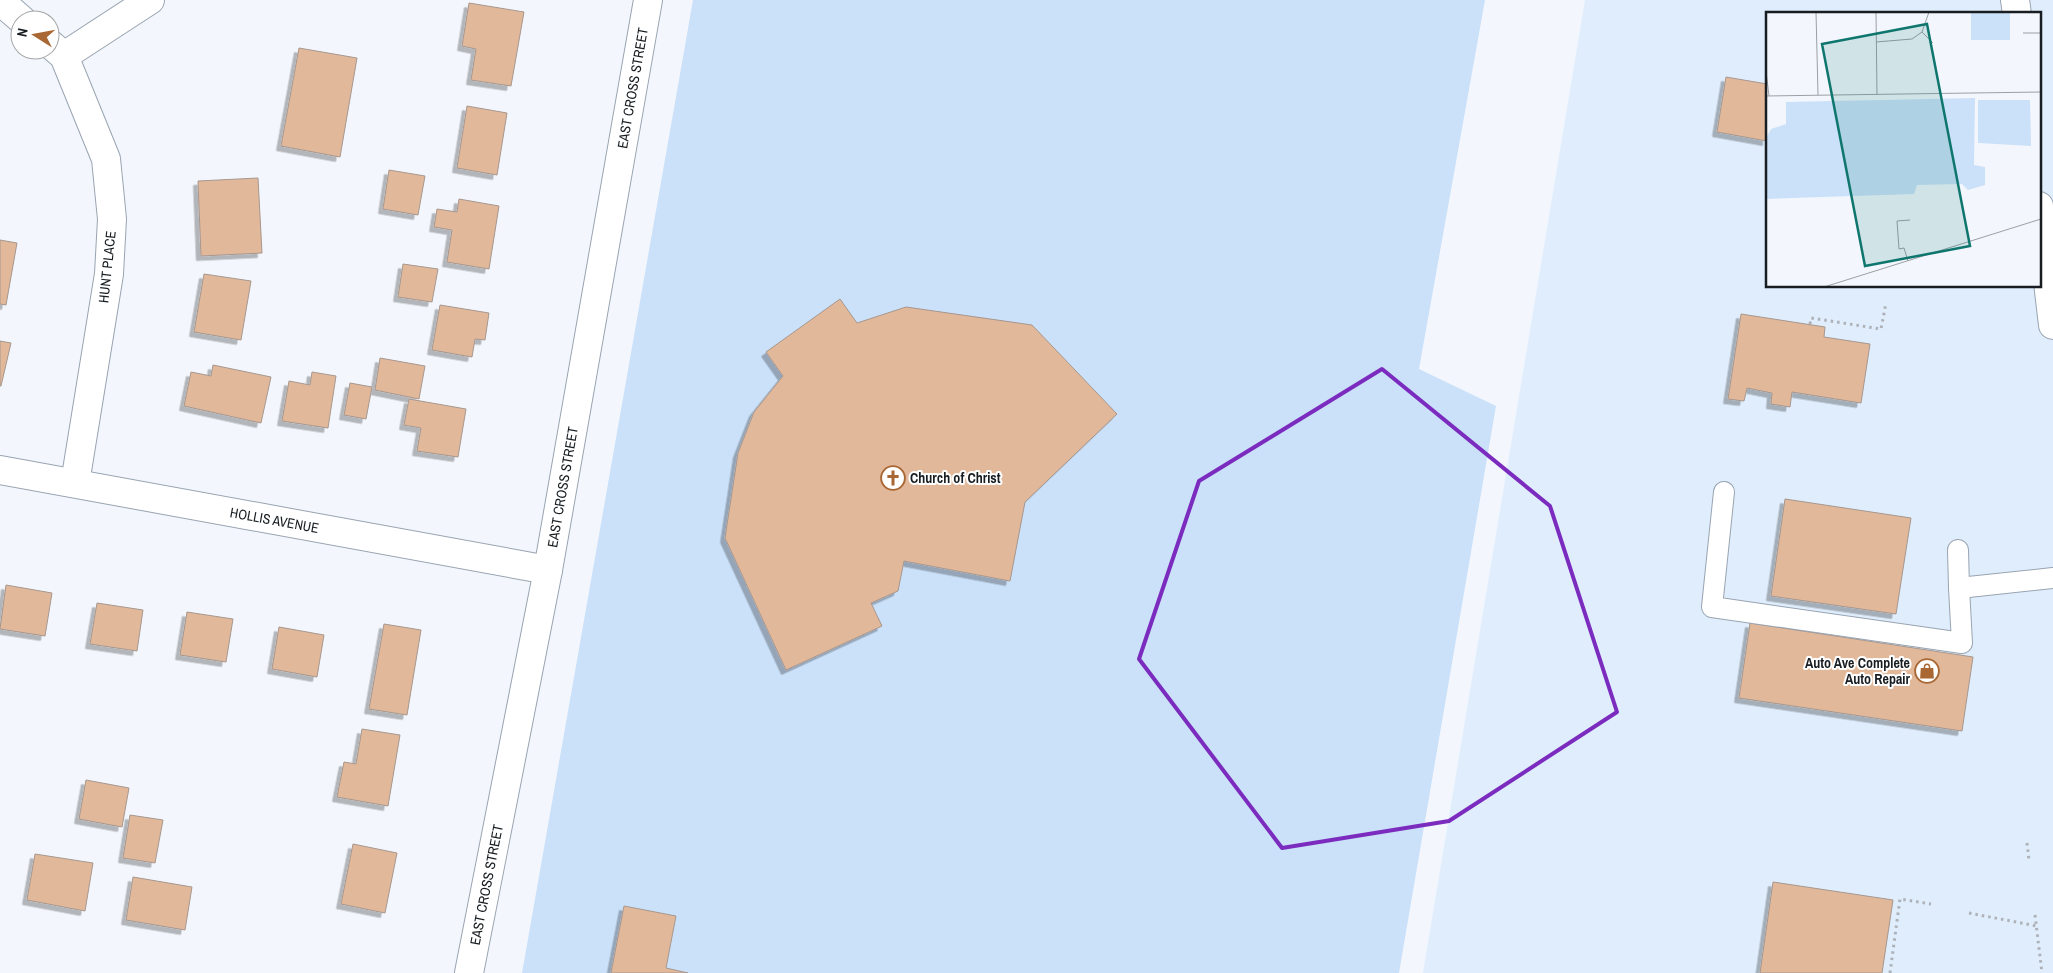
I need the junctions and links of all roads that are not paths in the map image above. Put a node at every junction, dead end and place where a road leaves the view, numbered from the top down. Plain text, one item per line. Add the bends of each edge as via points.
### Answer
1 (150, 0) edge
2 (648, 0) edge
3 (0, 2) edge
4 (10, 10) edge
5 (60, 48) edge
6 (60, 57) edge
7 (2040, 214) edge
8 (2053, 325) edge
9 (0, 470) edge
10 (75, 483) junction
11 (1724, 492) dead end
12 (1958, 550) dead end
13 (548, 570) junction
14 (2053, 578) edge
15 (1959, 588) junction
16 (469, 973) edge

1 - 5 street, HUNT PLACE
2 - 13 street, EAST CROSS STREET
3 - 4 street
6 - 10 street, HUNT PLACE via 106,159 112,219 109,274
7 - 8 street
9 - 10 street, HOLLIS AVENUE
10 - 13 street, HOLLIS AVENUE
11 - 15 lane via 1712,607 1962,643
12 - 15 lane
13 - 16 street, EAST CROSS STREET
14 - 15 lane

